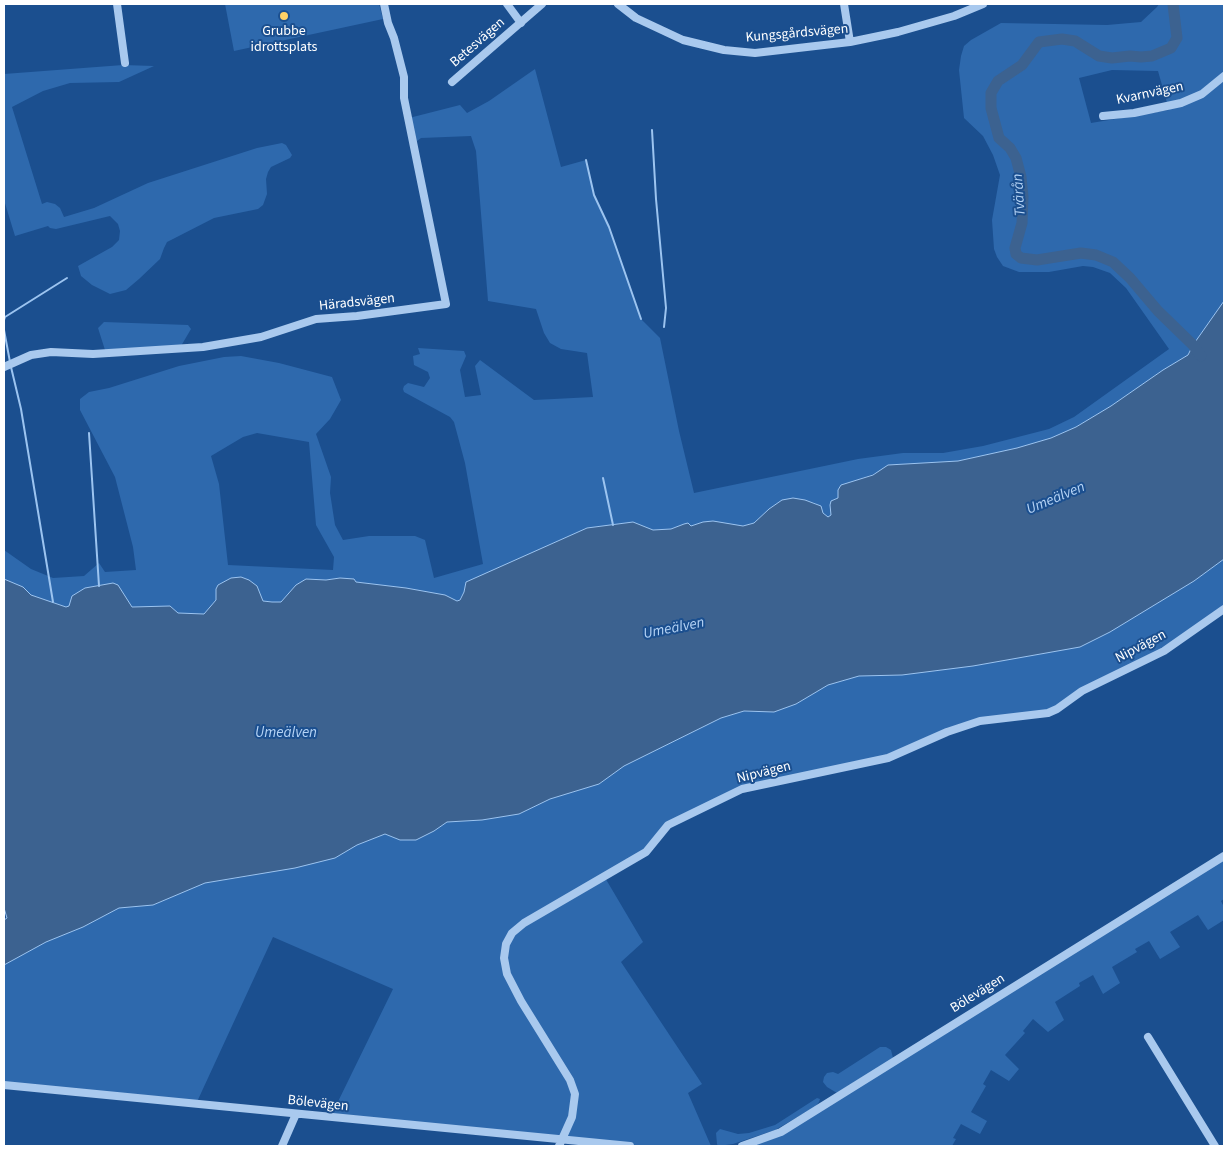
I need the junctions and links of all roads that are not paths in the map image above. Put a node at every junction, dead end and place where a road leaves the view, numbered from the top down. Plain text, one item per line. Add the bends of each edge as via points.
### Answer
1 (117, 4) edge
2 (384, 4) edge
3 (507, 4) edge
4 (542, 4) edge
5 (618, 4) edge
6 (844, 4) edge
7 (983, 4) edge
8 (520, 22) junction
9 (850, 42) junction
10 (124, 63) dead end
11 (1224, 76) edge
12 (452, 82) dead end
13 (1103, 116) dead end
14 (4, 367) edge
15 (1224, 608) edge
16 (1224, 856) edge
17 (1148, 1036) dead end
18 (4, 1085) edge
19 (296, 1114) junction
20 (561, 1143) edge
21 (282, 1146) edge
22 (630, 1146) edge
23 (742, 1146) edge
24 (1215, 1146) edge

1 - 10 street
2 - 14 street, Häradsvägen via 404,76 404,98 446,304 316,319 261,336 203,347 93,354 52,352 31,355
3 - 8 street
4 - 8 street, Betesvägen
5 - 9 street, Kungsgårdsvägen via 636,18 683,40 724,50 755,53
6 - 9 street
7 - 9 street, Kungsgårdsvägen via 898,32
8 - 12 street, Betesvägen
11 - 13 street, Kvarnvägen via 1202,94 1181,103
15 - 20 street, Nipvägen via 1164,651 1082,690 1048,713 980,722 947,732 888,758 742,789 668,825 646,852 524,923 512,933 504,958 507,974 521,1001 570,1080 575,1094 572,1117
16 - 23 street, Bölevägen via 781,1132
17 - 24 street
18 - 19 street, Bölevägen
19 - 20 street, Bölevägen
19 - 21 street
20 - 22 street, Bölevägen

